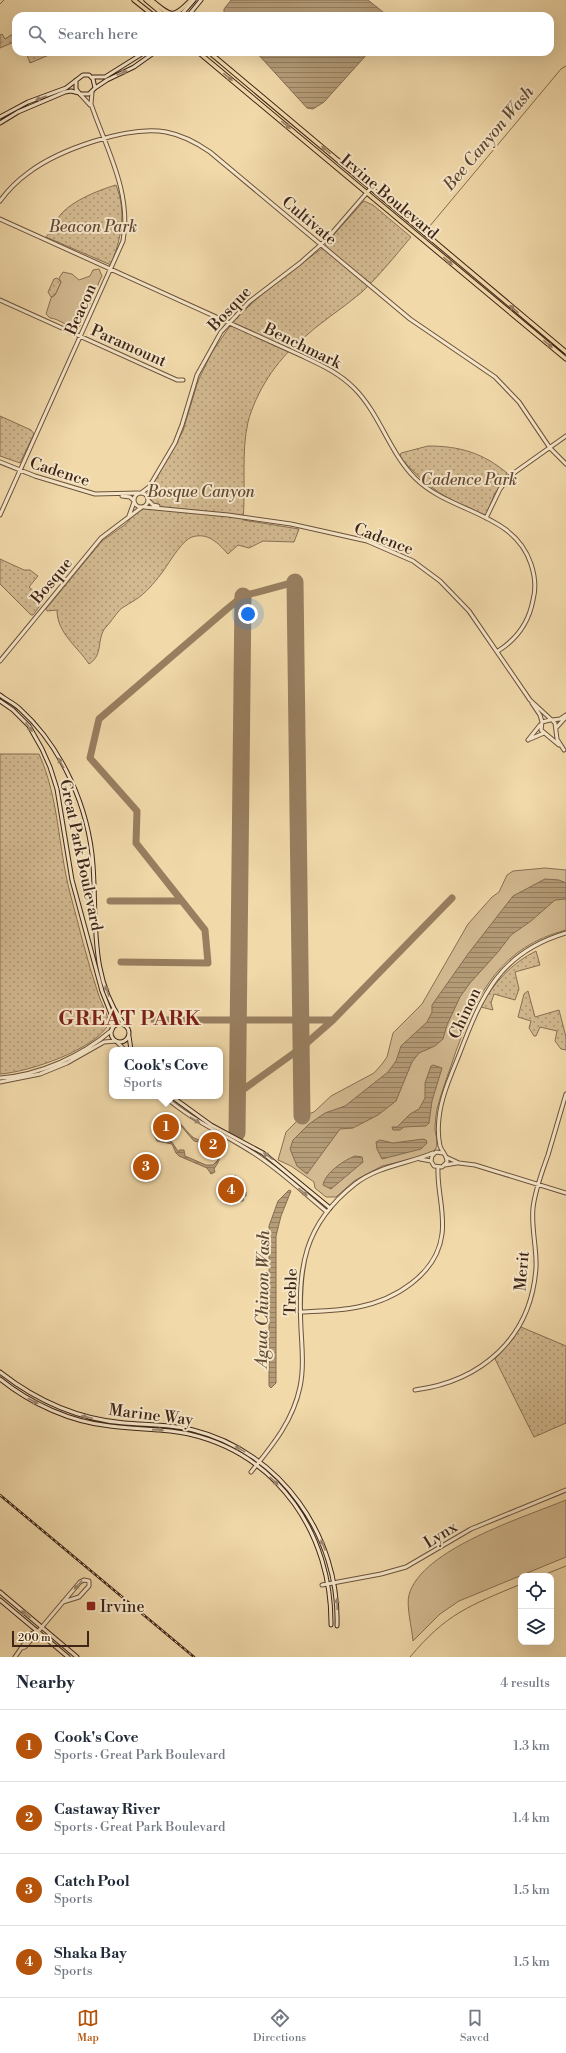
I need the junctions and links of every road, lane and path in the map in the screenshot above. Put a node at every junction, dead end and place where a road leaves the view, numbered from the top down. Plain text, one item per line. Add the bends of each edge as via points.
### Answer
1 (134, 0) edge
2 (146, 0) edge
3 (150, 0) edge
4 (192, 0) edge
5 (201, 0) edge
6 (149, 12) edge
7 (160, 12) edge
8 (167, 12) edge
9 (180, 12) edge
10 (183, 12) edge
11 (191, 12) edge
12 (138, 56) edge
13 (149, 56) edge
14 (203, 56) edge
15 (214, 56) edge
16 (91, 77) junction
17 (76, 80) junction
18 (95, 88) junction
19 (92, 92) junction
20 (80, 94) junction
21 (91, 106) junction
22 (0, 117) edge
23 (0, 123) edge
24 (104, 139) junction
25 (371, 188) junction
26 (367, 193) junction
27 (0, 201) edge
28 (0, 219) edge
29 (321, 245) junction
30 (111, 269) junction
31 (0, 300) edge
32 (229, 322) junction
33 (81, 336) junction
34 (566, 352) edge
35 (566, 359) edge
36 (183, 380) dead end
37 (566, 436) edge
38 (550, 448) junction
39 (0, 462) edge
40 (566, 464) edge
41 (20, 470) junction
42 (153, 478) junction
43 (140, 493) junction
44 (115, 494) junction
45 (148, 500) junction
46 (134, 502) junction
47 (143, 507) junction
48 (166, 508) junction
49 (0, 515) edge
50 (486, 518) junction
51 (126, 520) junction
52 (498, 650) junction
53 (1, 660) edge
54 (0, 665) edge
55 (0, 695) edge
56 (530, 700) junction
57 (0, 701) edge
58 (566, 716) edge
59 (551, 720) junction
60 (542, 723) junction
61 (555, 730) junction
62 (544, 733) junction
63 (565, 751) edge
64 (566, 933) edge
65 (125, 1025) junction
66 (112, 1029) junction
67 (129, 1036) junction
68 (117, 1041) junction
69 (122, 1047) edge
70 (130, 1047) edge
71 (0, 1078) edge
72 (0, 1082) edge
73 (566, 1094) edge
74 (168, 1099) edge
75 (175, 1099) edge
76 (440, 1141) junction
77 (434, 1153) junction
78 (443, 1153) junction
79 (446, 1157) junction
80 (418, 1159) junction
81 (430, 1161) junction
82 (459, 1163) junction
83 (445, 1164) junction
84 (438, 1168) junction
85 (538, 1185) junction
86 (566, 1193) edge
87 (330, 1208) junction
88 (327, 1212) junction
89 (300, 1312) junction
90 (0, 1372) edge
91 (0, 1380) edge
92 (415, 1390) dead end
93 (259, 1461) junction
94 (256, 1466) junction
95 (251, 1472) dead end
96 (566, 1490) edge
97 (334, 1582) junction
98 (329, 1583) junction
99 (322, 1585) dead end
100 (0, 1592) edge
101 (0, 1600) edge
102 (63, 1602) junction
103 (331, 1625) dead end
104 (42, 1626) junction
105 (337, 1626) dead end
106 (37, 1631) junction
107 (15, 1657) edge
108 (68, 1657) edge
109 (77, 1657) edge

1 - 6 main road
2 - 7 main road
3 - 8 main road
4 - 9 main road
4 - 10 street
5 - 11 street
12 - 16 street via 105,76
18 -> 13 street
14 -> 26 main road, Irvine Boulevard
25 -> 15 main road, Irvine Boulevard
16 - 17 street via 82,75
16 - 18 street via 95,82
17 - 20 street via 75,86
17 -> 22 street via 66,88 28,102
18 - 19 street
19 - 20 street
19 - 21 street, Beacon
20 - 21 street, Beacon
20 - 23 street via 65,92 18,112
21 - 24 street, Beacon
24 - 27 street, Cultivate via 42,164 15,184
24 - 29 street, Cultivate via 132,132 154,131 174,134 192,141 210,152
24 - 30 street, Beacon via 125,208 123,241
25 - 26 street, Bosque
34 -> 25 main road, Irvine Boulevard
26 - 29 street, Bosque
26 -> 35 main road, Irvine Boulevard
28 - 30 street, Benchmark
29 - 32 street, Bosque via 249,302
29 - 38 street, Cultivate via 410,319 495,377 519,402
30 - 32 street, Benchmark
30 - 33 street, Beacon
31 - 33 street, Paramount
32 - 42 street, Bosque via 201,366 179,434
32 - 50 street, Benchmark via 322,365 342,378 362,398 400,461 418,481 446,501
33 - 36 street, Paramount via 177,380
33 - 41 street, Beacon
37 - 38 street
38 - 40 street, Cultivate
38 - 50 street via 517,469 505,481
39 - 41 street, Cadence
41 - 44 street, Cadence via 95,494
41 - 49 street, Beacon
42 - 43 street, Bosque via 147,489
42 - 45 street, Bosque
43 - 44 street, Cadence
43 - 45 street via 147,496
43 - 46 street
44 - 46 street, Cadence via 128,497
45 - 47 street
45 - 48 street, Cadence via 153,505
46 - 47 street via 138,507
46 - 51 street
47 - 48 street, Cadence
47 - 51 street, Bosque
48 - 52 street, Cadence via 291,524 388,549 419,565 446,586 470,611
50 - 52 street, Benchmark via 503,527 518,541 529,559 535,584 532,606 525,624 515,637
51 - 53 street, Bosque via 101,538
52 - 56 street, Cadence
53 - 54 street, Bosque
65 -> 55 street, Great Park Boulevard via 113,1006 100,969 95,935 91,849 75,790 60,760 42,733 20,709
56 - 59 street, Cadence
56 - 60 street, Cadence
57 -> 66 street, Great Park Boulevard via 28,726 50,767 57,789 72,880 102,991 113,1019
58 - 59 street
58 - 61 street
59 - 60 street
59 - 61 street via 556,726
60 - 62 street
60 - 62 street via 528,740
61 - 62 street via 549,734
61 - 63 street via 557,740
62 - 63 street
64 - 76 street, Chinon via 537,944 524,953 502,971 483,997 442,1102 439,1120
65 - 66 street via 117,1025
65 - 67 street
66 - 68 street via 112,1036
66 - 71 street via 99,1041 53,1064 28,1073
67 - 68 street via 123,1042
67 - 70 street
68 - 69 street
68 - 72 street via 104,1042 67,1063 40,1074
73 - 85 street, Merit
74 -> 88 street via 188,1116 268,1163
87 -> 75 street via 263,1153 199,1117
76 - 77 street, Chinon
76 - 78 street, Chinon
77 - 78 street
77 - 80 street, Treble
77 - 81 street
78 - 79 street
79 - 82 street
79 - 83 street
80 - 81 street, Treble
80 - 87 street, Treble via 369,1175 355,1184
81 - 84 street
82 - 83 street
82 - 85 street via 475,1165
83 - 84 street
84 - 89 street via 443,1226 440,1245 433,1260 421,1274 409,1285 389,1296 356,1307
85 - 86 street
85 - 92 street, Merit via 533,1213 537,1256 534,1285 531,1301 520,1324 503,1348 480,1368 445,1384
87 - 88 street, Treble
88 - 89 street, Treble via 307,1246 300,1281
89 - 93 street, Treble via 303,1362 300,1387 286,1424
93 -> 90 street, Marine Way via 230,1443 192,1430 112,1421 76,1414 36,1397
91 -> 94 street, Marine Way via 24,1396 64,1415 99,1425 171,1431 199,1437 228,1448
93 - 94 street, Treble
97 -> 93 street, Marine Way via 323,1545 302,1505 286,1485
94 - 95 street, Treble
94 -> 98 street, Marine Way via 289,1496 305,1520 316,1540
96 - 97 street, Lynx via 471,1529 406,1567
97 - 98 street, Lynx
105 -> 97 street, Marine Way
98 - 99 street, Lynx
98 - 103 street, Marine Way
104 -> 100 street
101 - 106 street
102 -> 102 street via 79,1597 89,1586 88,1581 80,1582
102 - 104 street
104 - 106 street
104 - 109 street
106 - 107 street via 31,1634
106 - 108 street

